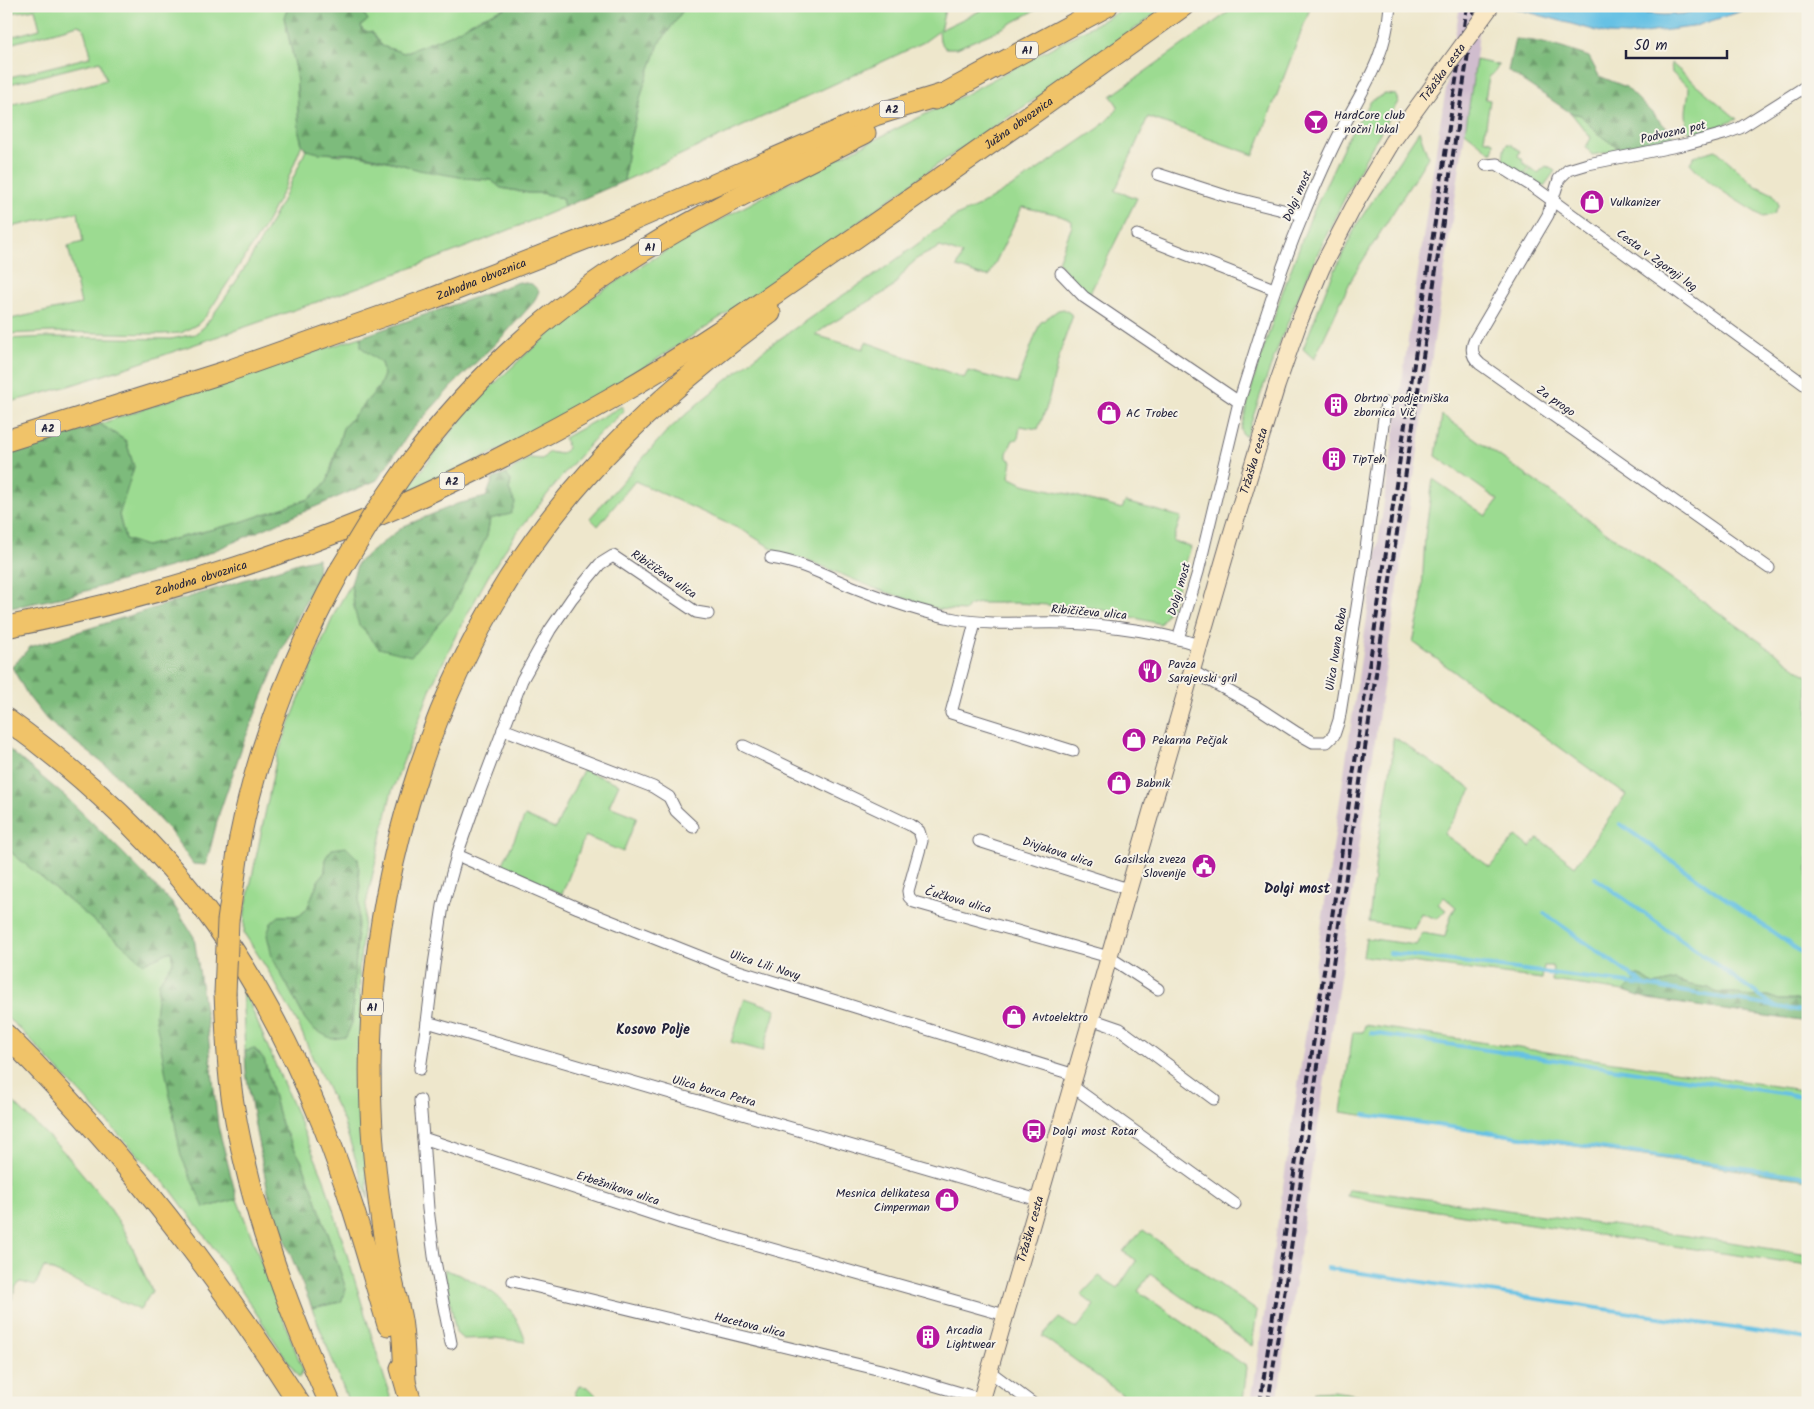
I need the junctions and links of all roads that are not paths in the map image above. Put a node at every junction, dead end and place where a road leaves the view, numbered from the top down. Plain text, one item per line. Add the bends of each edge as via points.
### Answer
1 (1107, 6) edge
2 (1183, 6) edge
3 (1390, 6) edge
4 (1491, 6) edge
5 (1807, 88) edge
6 (947, 93) junction
7 (1486, 165) dead end
8 (1158, 174) dead end
9 (1552, 201) junction
10 (1303, 215) junction
11 (1137, 235) dead end
12 (854, 238) junction
13 (1060, 273) dead end
14 (1274, 289) junction
15 (1808, 387) edge
16 (1239, 402) junction
17 (1386, 403) dead end
18 (6, 440) edge
19 (771, 558) dead end
20 (1769, 568) dead end
21 (708, 614) dead end
22 (976, 622) junction
23 (6, 627) edge
24 (1178, 638) junction
25 (1199, 645) junction
26 (1192, 671) junction
27 (6, 719) edge
28 (502, 729) junction
29 (744, 746) dead end
30 (1073, 751) dead end
31 (693, 827) dead end
32 (979, 841) dead end
33 (457, 855) junction
34 (1128, 889) junction
35 (1109, 956) junction
36 (1158, 989) dead end
37 (1091, 1019) junction
38 (428, 1022) junction
39 (6, 1036) edge
40 (420, 1069) dead end
41 (1073, 1080) junction
42 (1214, 1099) dead end
43 (420, 1100) dead end
44 (424, 1138) junction
45 (1038, 1200) junction
46 (1235, 1204) dead end
47 (513, 1281) dead end
48 (1005, 1315) junction
49 (451, 1343) dead end
50 (989, 1372) junction
51 (405, 1380) junction
52 (980, 1401) edge
53 (298, 1403) edge
54 (330, 1403) edge
55 (411, 1403) edge
56 (1032, 1403) edge

1 - 6 highway, A1
2 - 12 highway, Južna obvoznica / A1
3 - 10 street, Dolgi most via 1381,54
4 - 25 main road, Tržaška cesta, bridge via 1392,142 1331,248 1299,322 1262,430
5 - 9 street, Podvozna pot via 1740,128 1724,134 1572,168 1559,179
6 - 18 highway, Zahodna obvoznica / A2 via 875,115 633,220 432,299 228,371
6 - 54 highway, A1, bridge via 735,199 656,243 554,313 502,359 450,412 405,470 341,569 298,653 271,720 250,790 228,921 225,994 233,1101 247,1172 279,1276
7 - 9 street, Cesta v Zgornji log via 1497,164
8 - 10 street via 1226,196
9 - 15 street, Cesta v Zgornji log
9 - 20 street, Za progo via 1548,215 1475,339 1471,348 1473,356
10 - 14 street, Dolgi most
11 - 14 street
12 - 23 highway, Zahodna obvoznica / A2 via 737,320 646,378 532,442 428,492 362,522 230,568 129,599
12 - 51 highway, A1 via 836,266 698,370 588,473 543,530 502,591 437,719 393,858 380,929 372,1001 373,1146 383,1228 401,1320
13 - 16 street via 1084,297
14 - 16 street, Dolgi most
16 - 24 street, Dolgi most via 1198,572
17 - 26 street, Ulica Ivana Roba via 1339,720 1334,735 1327,742 1313,742
19 - 22 street, Ribičičeva ulica via 802,564 853,587 924,612
21 - 28 street, Ribičičeva ulica via 696,612 612,556 600,564 550,630 522,680
22 - 24 street, Ribičičeva ulica via 1067,623 1116,627
22 - 30 street via 951,713
24 - 25 street, Ribičičeva ulica
25 - 26 main road, Tržaška cesta
26 - 34 main road, Tržaška cesta
27 - 51 highway via 77,775 130,824 202,907 244,966 280,1030 324,1129 360,1230
28 - 31 street via 653,787 669,797 676,811
28 - 33 street
29 - 35 street, Čučkova ulica via 919,831 922,841 908,891 914,902
32 - 34 street, Divjakova ulica
33 - 38 street via 443,906
33 - 41 street, Ulica Lili Novy via 578,908 730,968
34 - 35 main road, Tržaška cesta
35 - 36 street
35 - 37 main road, Tržaška cesta
37 - 41 main road, Tržaška cesta
37 - 42 street via 1120,1029
38 - 40 street
38 - 45 street, Ulica borca Petra
39 - 53 highway via 75,1107 162,1209 227,1296
41 - 45 main road, Tržaška cesta
41 - 46 street
43 - 44 street
44 - 48 street, Erbežnikova ulica via 680,1223
44 - 49 street via 434,1256
45 - 48 main road, Tržaška cesta
47 - 52 street, Hacetova ulica via 889,1372
48 - 50 main road, Tržaška cesta
50 - 52 main road, Tržaška cesta
50 - 56 street
51 - 55 highway, A1

